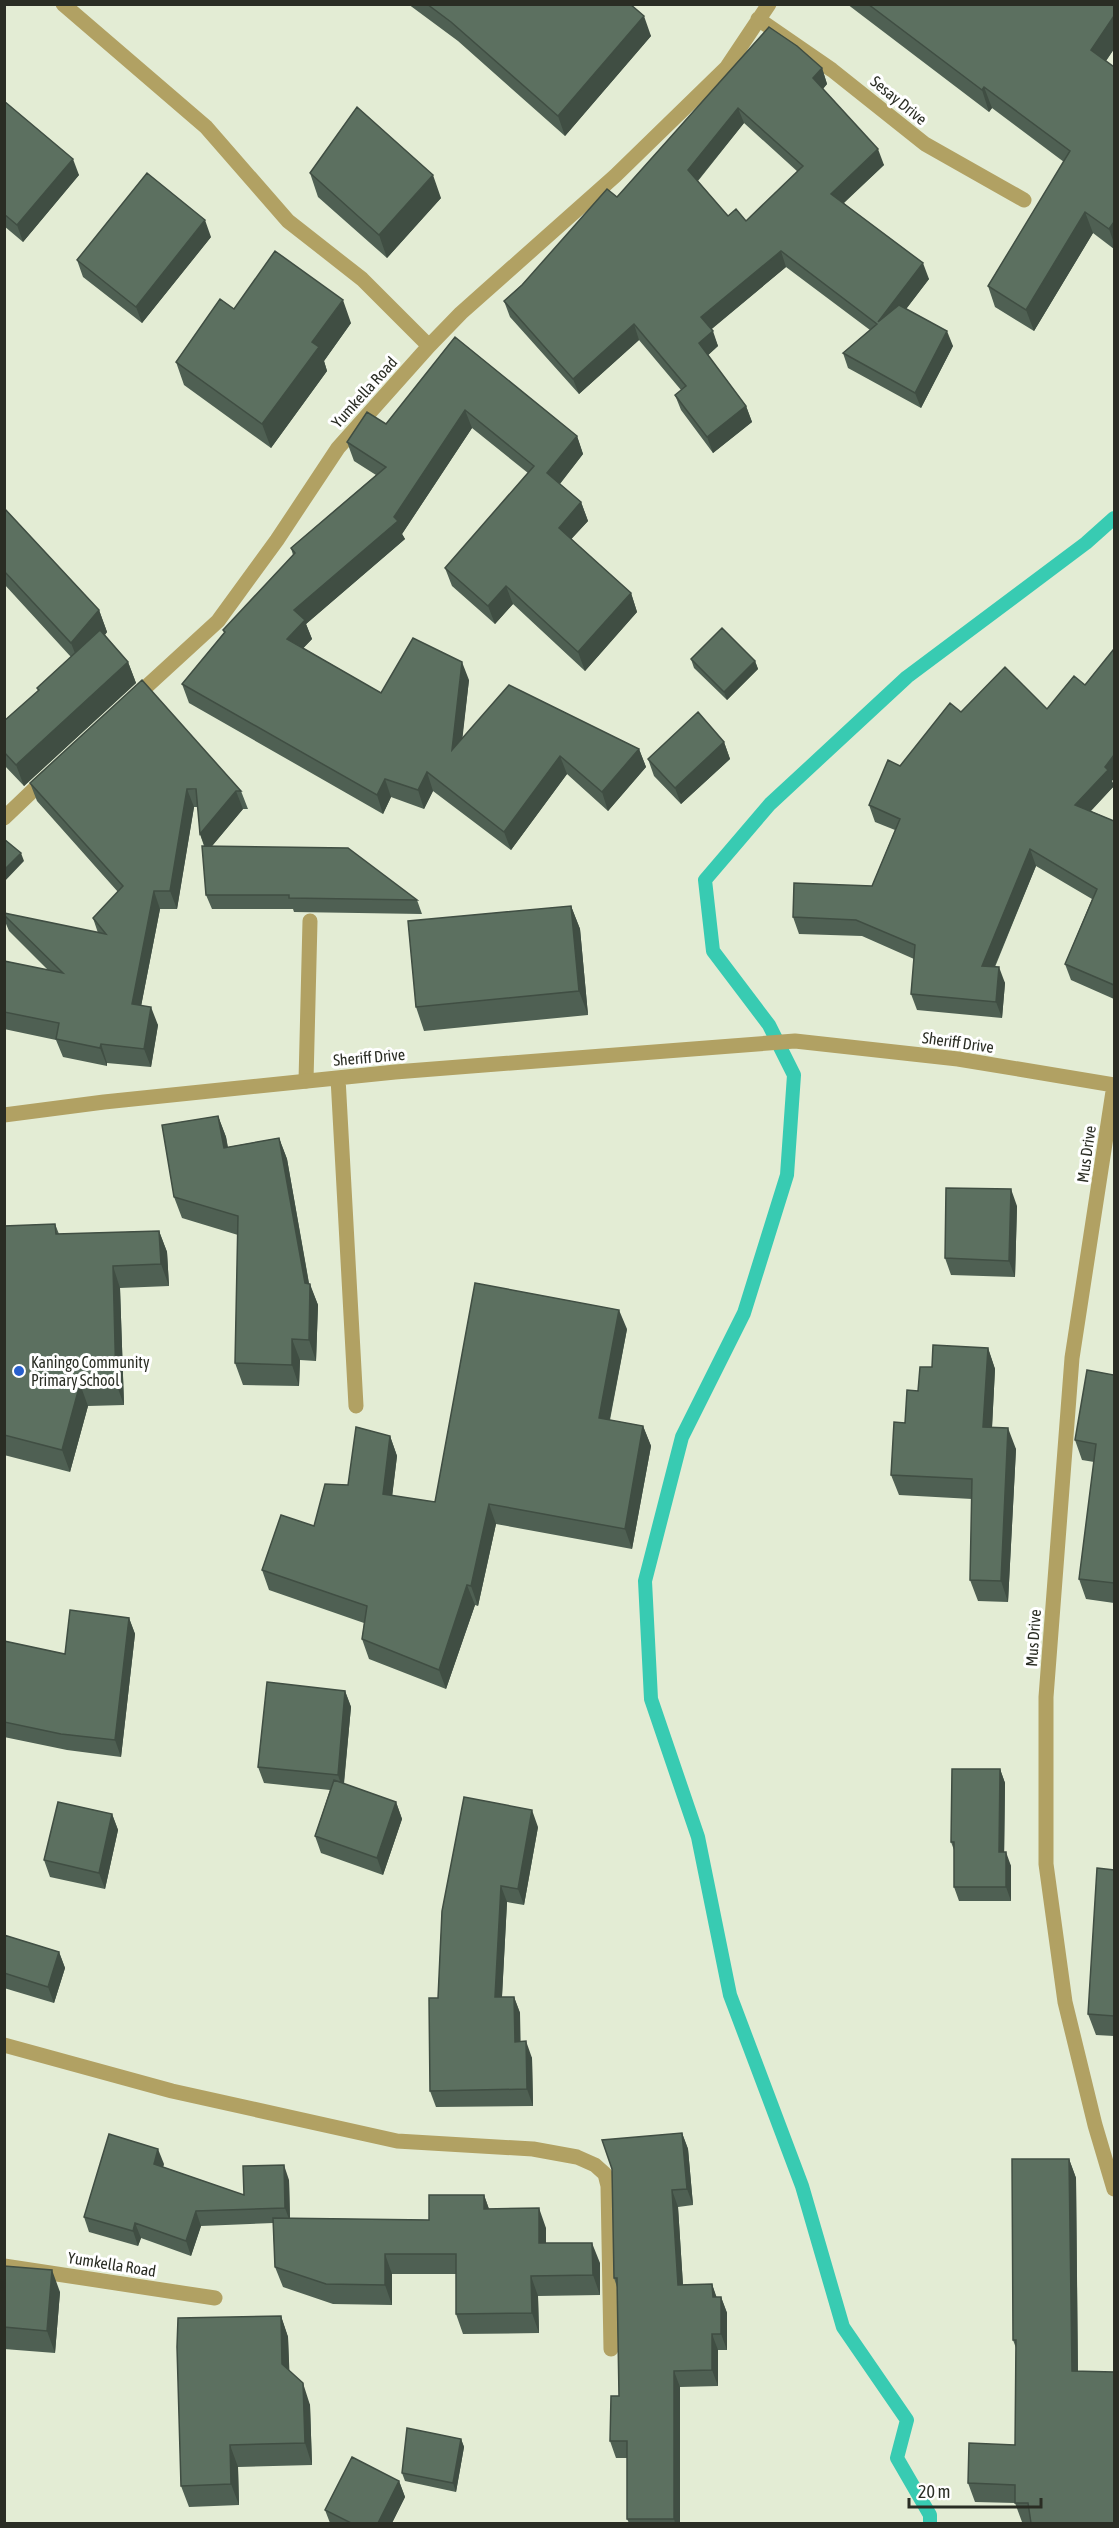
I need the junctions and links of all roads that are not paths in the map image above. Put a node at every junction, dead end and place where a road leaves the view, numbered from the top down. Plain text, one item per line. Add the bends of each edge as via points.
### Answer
1 (63, 4) edge
2 (769, 4) edge
3 (758, 19) junction
4 (1024, 200) dead end
5 (429, 346) junction
6 (121, 710) edge
7 (60, 766) edge
8 (4, 818) edge
9 (310, 921) dead end
10 (338, 1078) junction
11 (306, 1081) junction
12 (1114, 1085) edge
13 (4, 1115) edge
14 (356, 1406) dead end
15 (4, 2045) edge
16 (1114, 2189) edge
17 (4, 2266) edge
18 (215, 2298) dead end
19 (611, 2349) dead end

1 - 5 street via 206,127 288,221 362,279
2 - 3 street, Yumkella Road
3 - 4 street, Sesay Drive via 832,70 925,144
3 - 5 street, Yumkella Road via 727,67 615,176
5 - 6 street, Yumkella Road via 338,448 218,621
7 - 8 street
9 - 11 street
10 - 11 street, Sheriff Drive
10 - 12 street, Sheriff Drive via 795,1041 958,1059
10 - 14 street
11 - 13 street, Sheriff Drive
12 - 16 street, Mus Drive via 1072,1358 1046,1697 1046,1864 1065,2002
15 - 19 street via 172,2091 396,2141 533,2149 577,2157 595,2165 605,2174 608,2186
17 - 18 street, Yumkella Road

